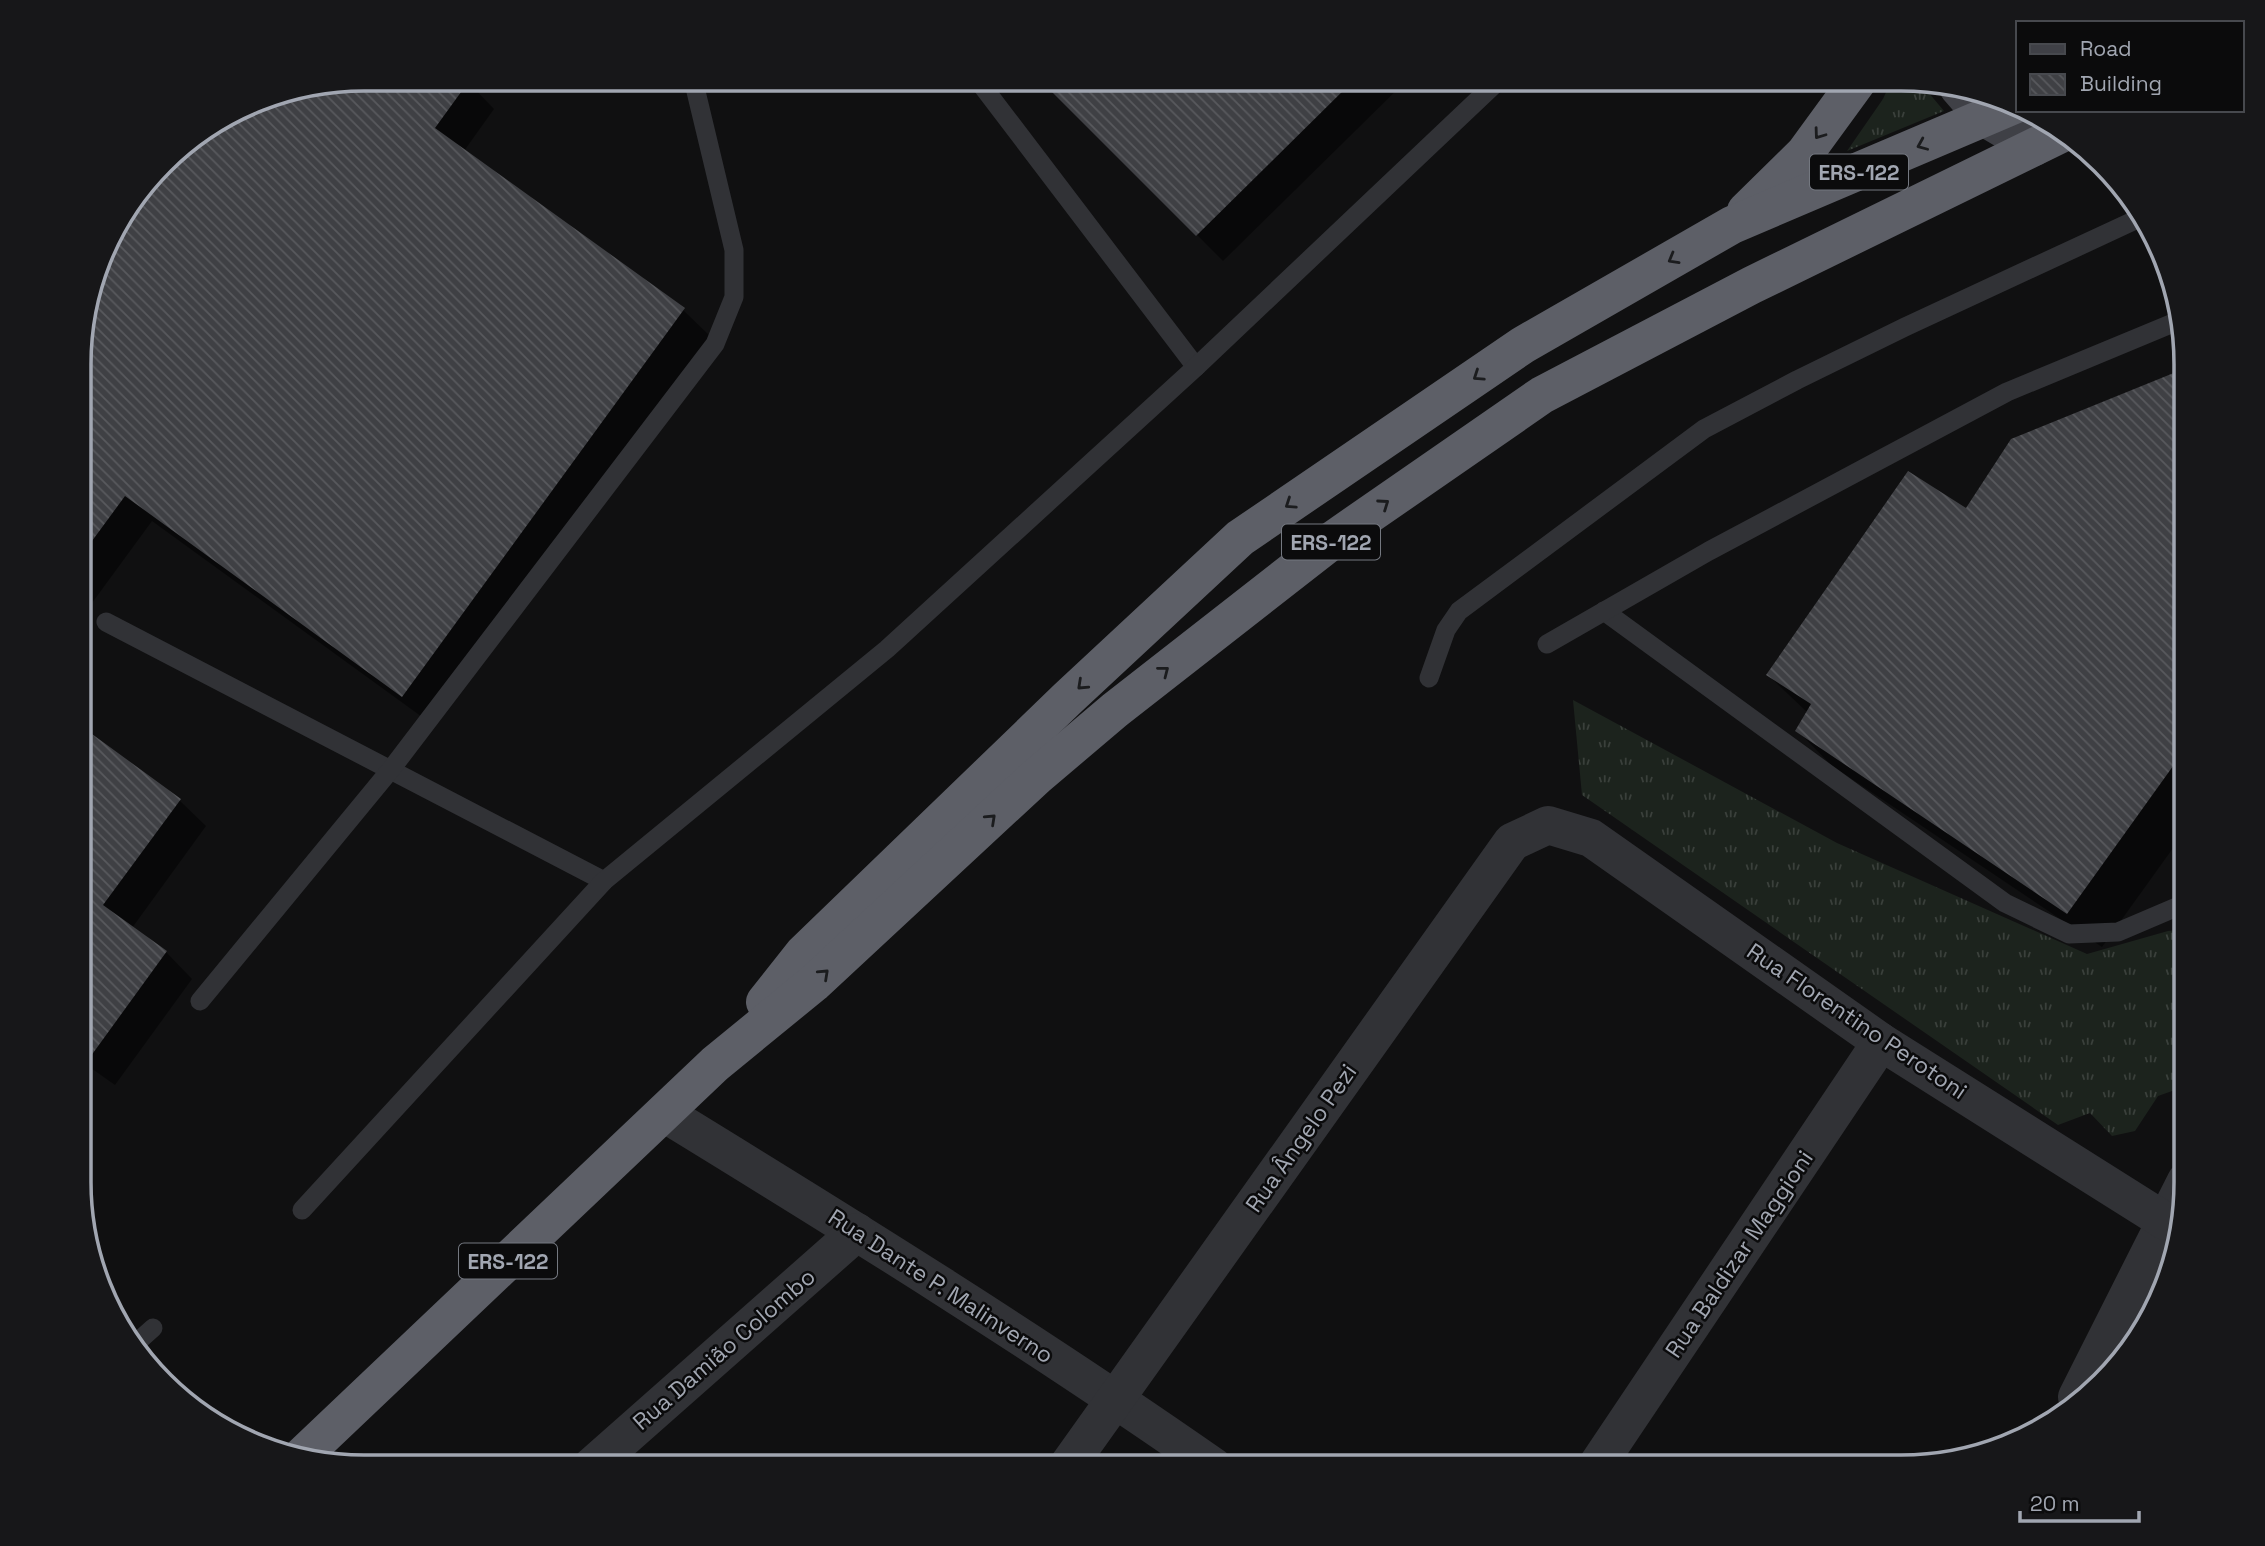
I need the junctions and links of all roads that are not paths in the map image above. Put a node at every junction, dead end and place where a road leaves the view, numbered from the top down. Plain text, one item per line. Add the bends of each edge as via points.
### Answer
1 (696, 91) edge
2 (986, 91) edge
3 (1487, 91) edge
4 (1850, 91) edge
5 (2000, 112) edge
6 (2049, 140) edge
7 (2133, 221) edge
8 (1732, 225) junction
9 (2171, 324) edge
10 (1196, 367) junction
11 (1604, 611) junction
12 (106, 622) dead end
13 (1547, 644) dead end
14 (1429, 678) dead end
15 (392, 768) junction
16 (1548, 825) joint
17 (604, 881) junction
18 (2174, 908) edge
19 (200, 1001) dead end
20 (1881, 1041) junction
21 (715, 1064) junction
22 (664, 1113) junction
23 (2173, 1206) edge
24 (302, 1210) dead end
25 (2165, 1221) junction
26 (857, 1232) junction
27 (153, 1328) dead end
28 (141, 1339) edge
29 (2083, 1385) edge
30 (1115, 1398) junction
31 (309, 1450) edge
32 (605, 1455) edge
33 (1076, 1455) edge
34 (1197, 1455) edge
35 (1604, 1455) edge

1 - 15 lane via 734,250 734,297 715,344
2 - 10 lane
3 - 10 lane
4 -> 8 highway via 1805,153
5 - 6 main road
5 -> 8 highway, ERS-122
21 -> 6 highway, ERS-122 via 814,983 1115,710 1334,539 1465,448 1542,395 1752,285
7 - 14 lane via 1905,327 1704,429 1459,611 1446,630
8 -> 21 highway, ERS-122 via 1523,345 1240,538 803,954
9 - 11 lane via 2007,392
10 - 17 lane via 887,649
11 - 13 lane
11 - 18 lane via 2015,908 2069,934 2118,932
12 - 15 lane
15 - 17 lane
15 - 19 lane
16 - 20 street, Rua Florentino Perotoni via 1591,838
16 - 30 street, Rua Ângelo Pezi via 1512,842
17 - 24 lane
20 - 25 street, Rua Florentino Perotoni
20 - 35 street, Rua Baldizar Maggioni
21 - 22 highway, ERS-122
22 - 26 street, Rua Dante P. Malinverno
22 - 31 highway, ERS-122
23 - 25 street
25 - 29 street
26 - 30 street, Rua Dante P. Malinverno
26 - 32 street, Rua Damião Colombo
27 - 28 lane
30 - 33 street, Rua Ângelo Pezi
30 - 34 street, Rua Dante P. Malinverno

